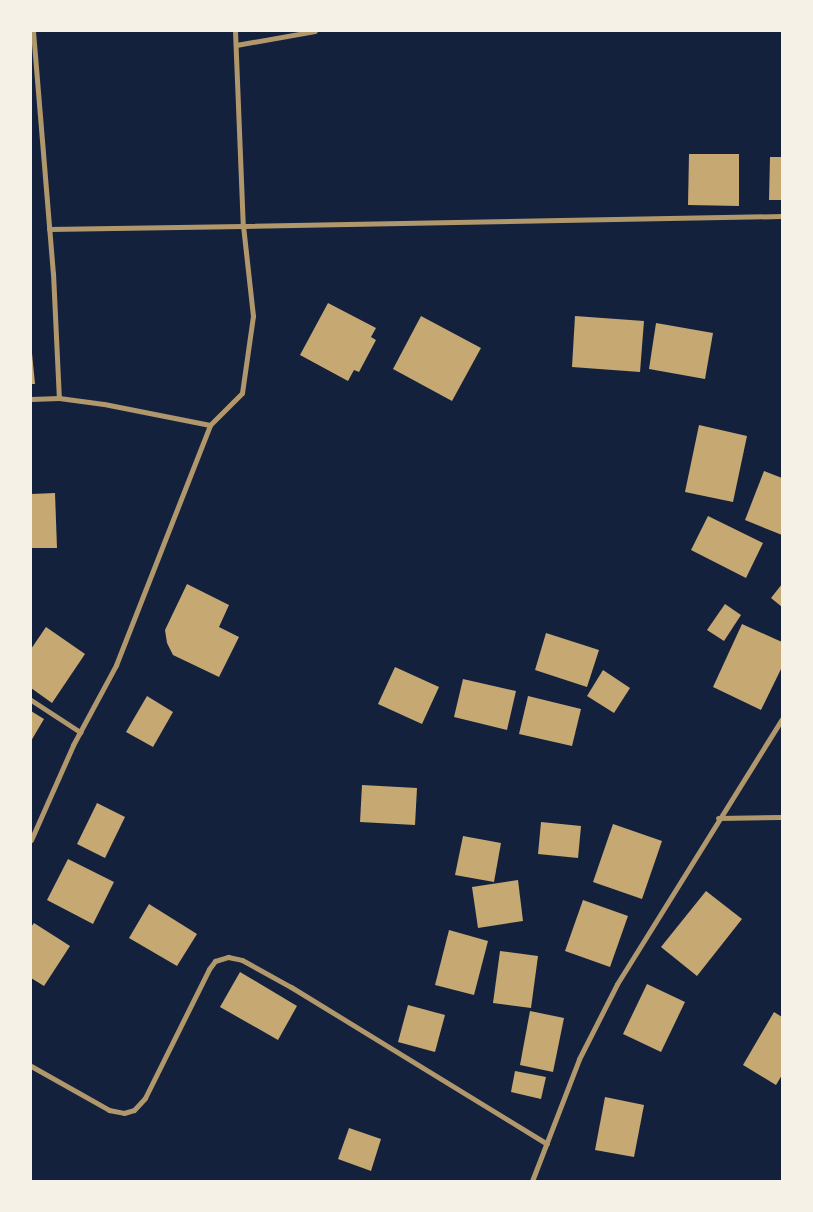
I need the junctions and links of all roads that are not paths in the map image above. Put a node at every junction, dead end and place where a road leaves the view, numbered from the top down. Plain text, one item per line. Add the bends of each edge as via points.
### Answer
1 (33, 31) edge
2 (235, 31) edge
3 (315, 31) edge
4 (236, 45) junction
5 (782, 216) edge
6 (243, 226) junction
7 (49, 229) junction
8 (31, 398) edge
9 (59, 398) junction
10 (210, 425) junction
11 (31, 700) edge
12 (782, 720) edge
13 (80, 732) junction
14 (782, 817) edge
15 (718, 818) junction
16 (31, 840) edge
17 (31, 1066) edge
18 (547, 1144) junction
19 (532, 1181) edge

1 - 7 street
2 - 4 street
3 - 4 street
4 - 6 street
5 - 6 street
6 - 7 street
6 - 10 street via 253,316 242,393
7 - 9 street
8 - 9 street
9 - 10 street
10 - 13 street via 116,665
11 - 13 street
12 - 15 street
13 - 16 street
14 - 15 street
15 - 18 street via 618,984 579,1059
17 - 18 street via 109,1110 124,1113 134,1110 145,1098 209,969 215,961 228,957 242,960 291,987
18 - 19 street

